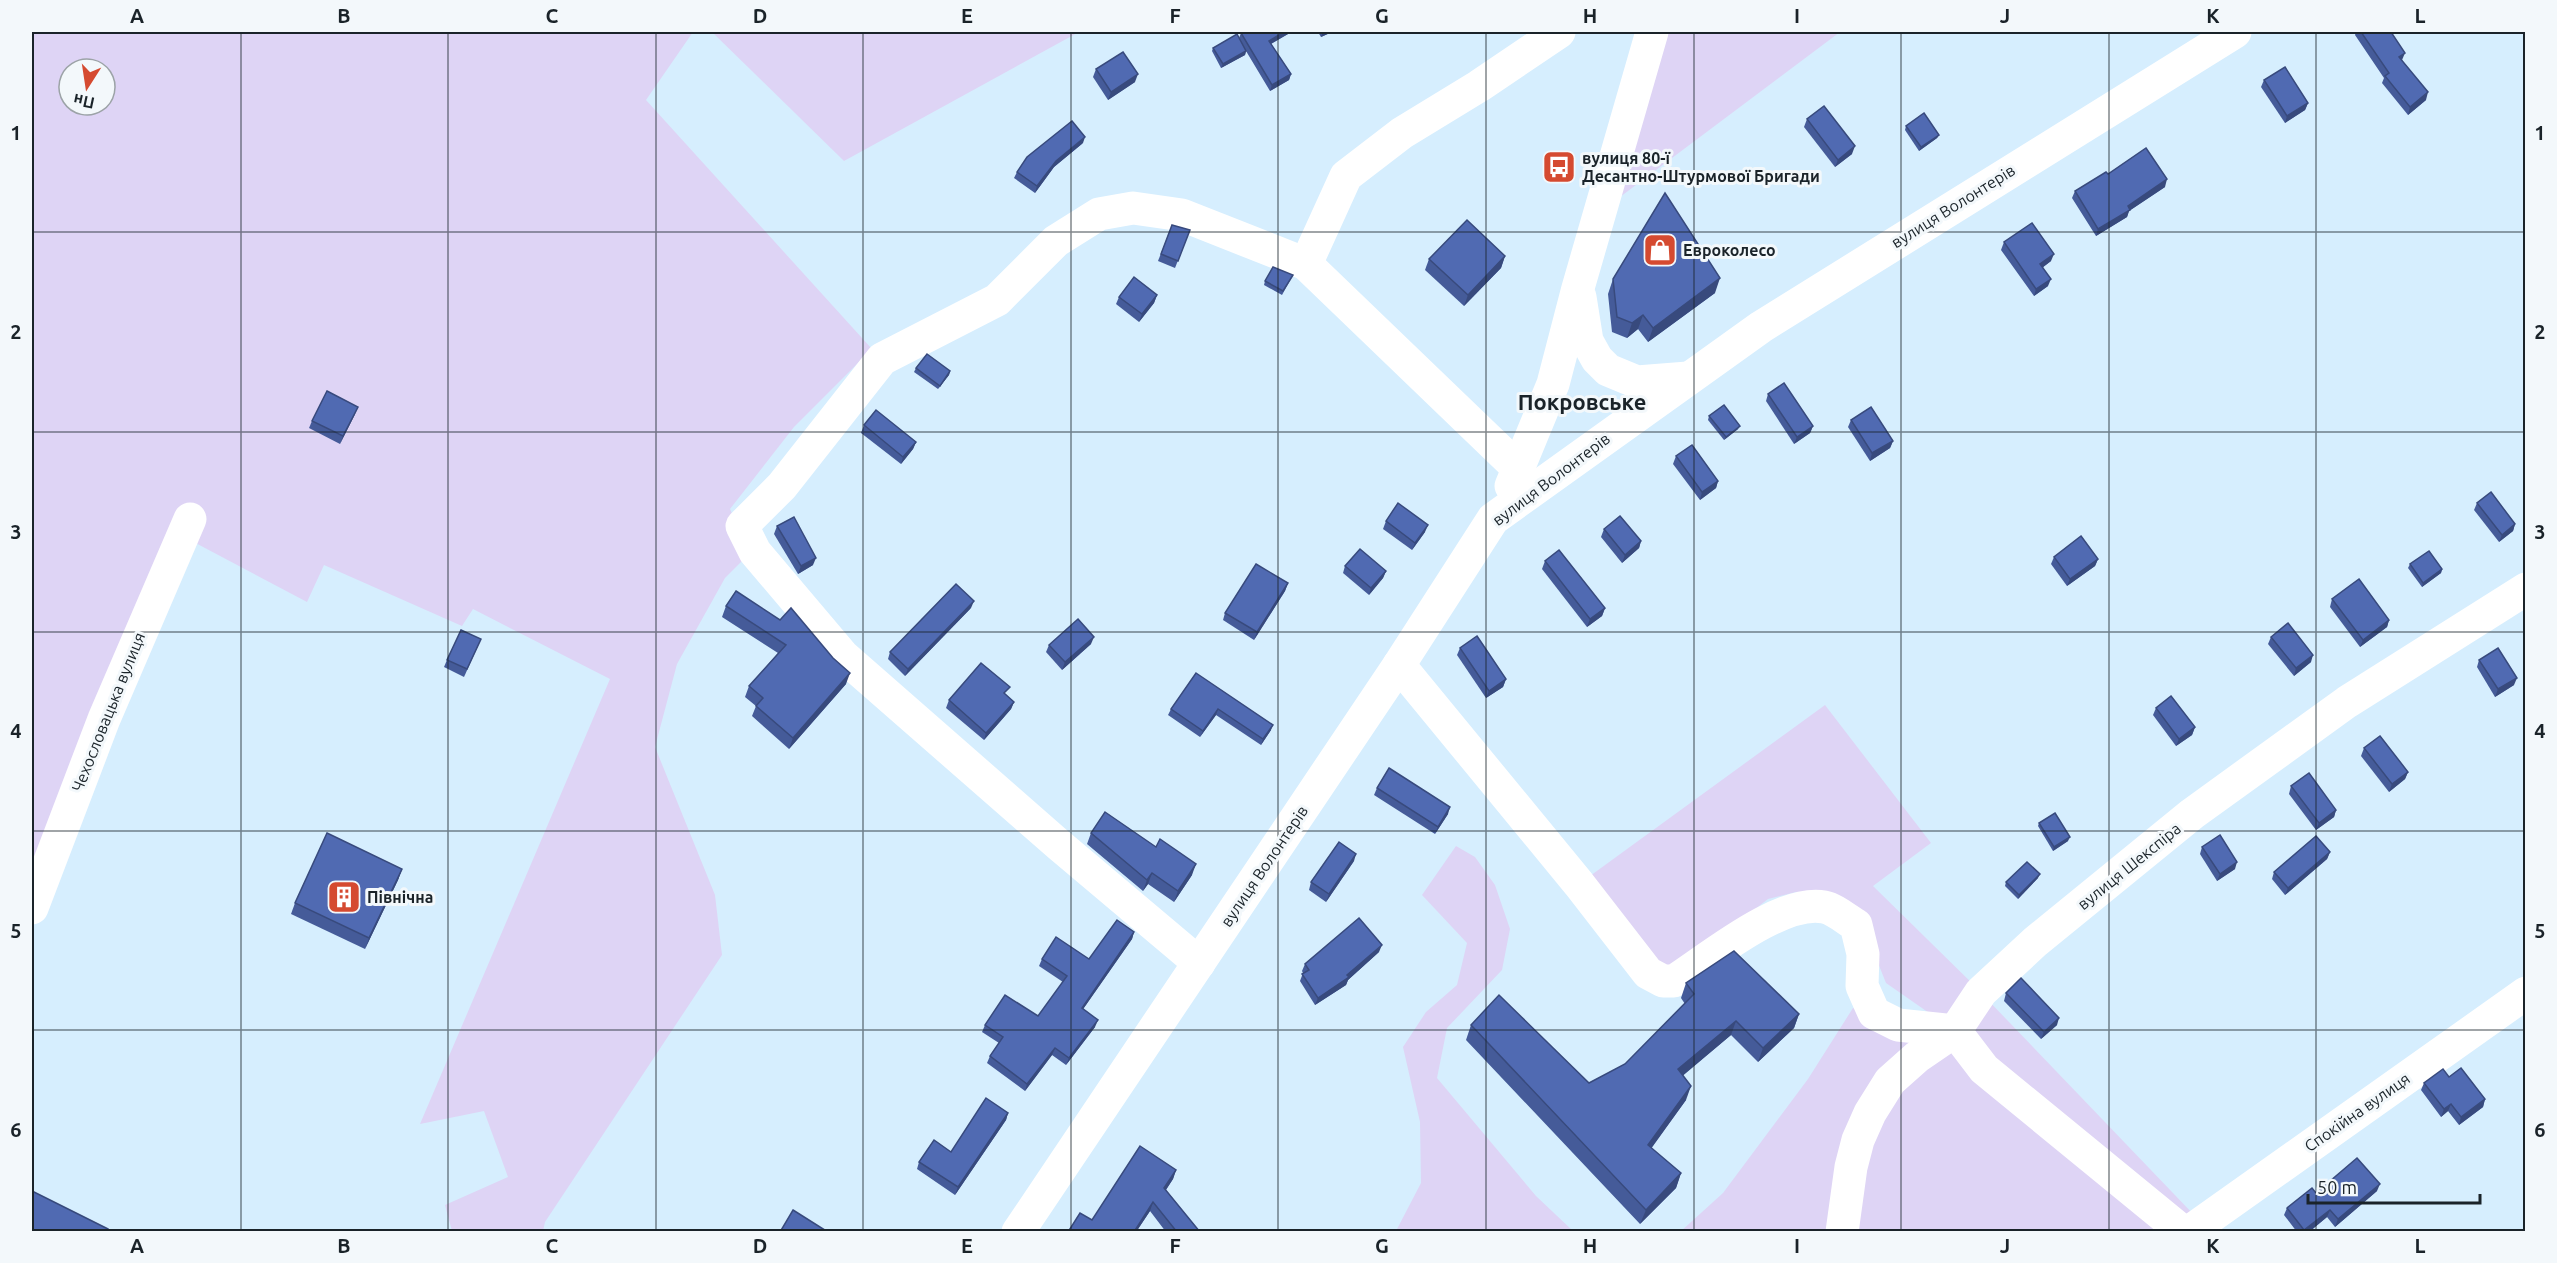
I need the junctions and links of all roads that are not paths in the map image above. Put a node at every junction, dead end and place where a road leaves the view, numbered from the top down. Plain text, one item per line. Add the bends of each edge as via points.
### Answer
1 (1559, 32) edge
2 (1652, 32) edge
3 (2235, 32) edge
4 (1306, 264) junction
5 (1578, 288) junction
6 (1688, 378) junction
7 (1519, 469) junction
8 (190, 519) dead end
9 (1493, 519) junction
10 (2526, 589) edge
11 (1399, 665) junction
12 (32, 908) edge
13 (1199, 963) junction
14 (2526, 993) edge
15 (1955, 1031) junction
16 (1018, 1232) edge
17 (1842, 1232) edge
18 (2183, 1232) edge
19 (2189, 1232) edge

1 - 4 street via 1402,133 1346,176
2 - 5 street
3 - 6 street, вулиця Волонтерів via 1826,284
4 - 7 street
4 - 13 street via 1182,215 1133,208 1100,214 1056,241 997,300 882,359 782,486 742,526 755,552 843,656
5 - 6 street via 1587,341 1608,370 1637,382
5 - 7 street via 1553,384
6 - 9 street, вулиця Волонтерів
7 - 9 street
8 - 12 street, Чехословацька вулиця via 104,719
9 - 11 street, вулиця Волонтерів
10 - 15 street, вулиця Шекспіра via 2347,702 2192,814 2035,942 1981,992
11 - 13 street, вулиця Волонтерів
11 - 15 street via 1648,974 1674,981 1772,917 1803,906 1826,907 1856,925 1863,954 1862,986 1874,1012 1898,1025
13 - 16 street, вулиця Волонтерів
14 - 19 street, Спокійна вулиця
15 - 17 street, вулиця Шекспіра via 1917,1057 1890,1082 1870,1113 1851,1167
15 - 18 street via 1983,1069

